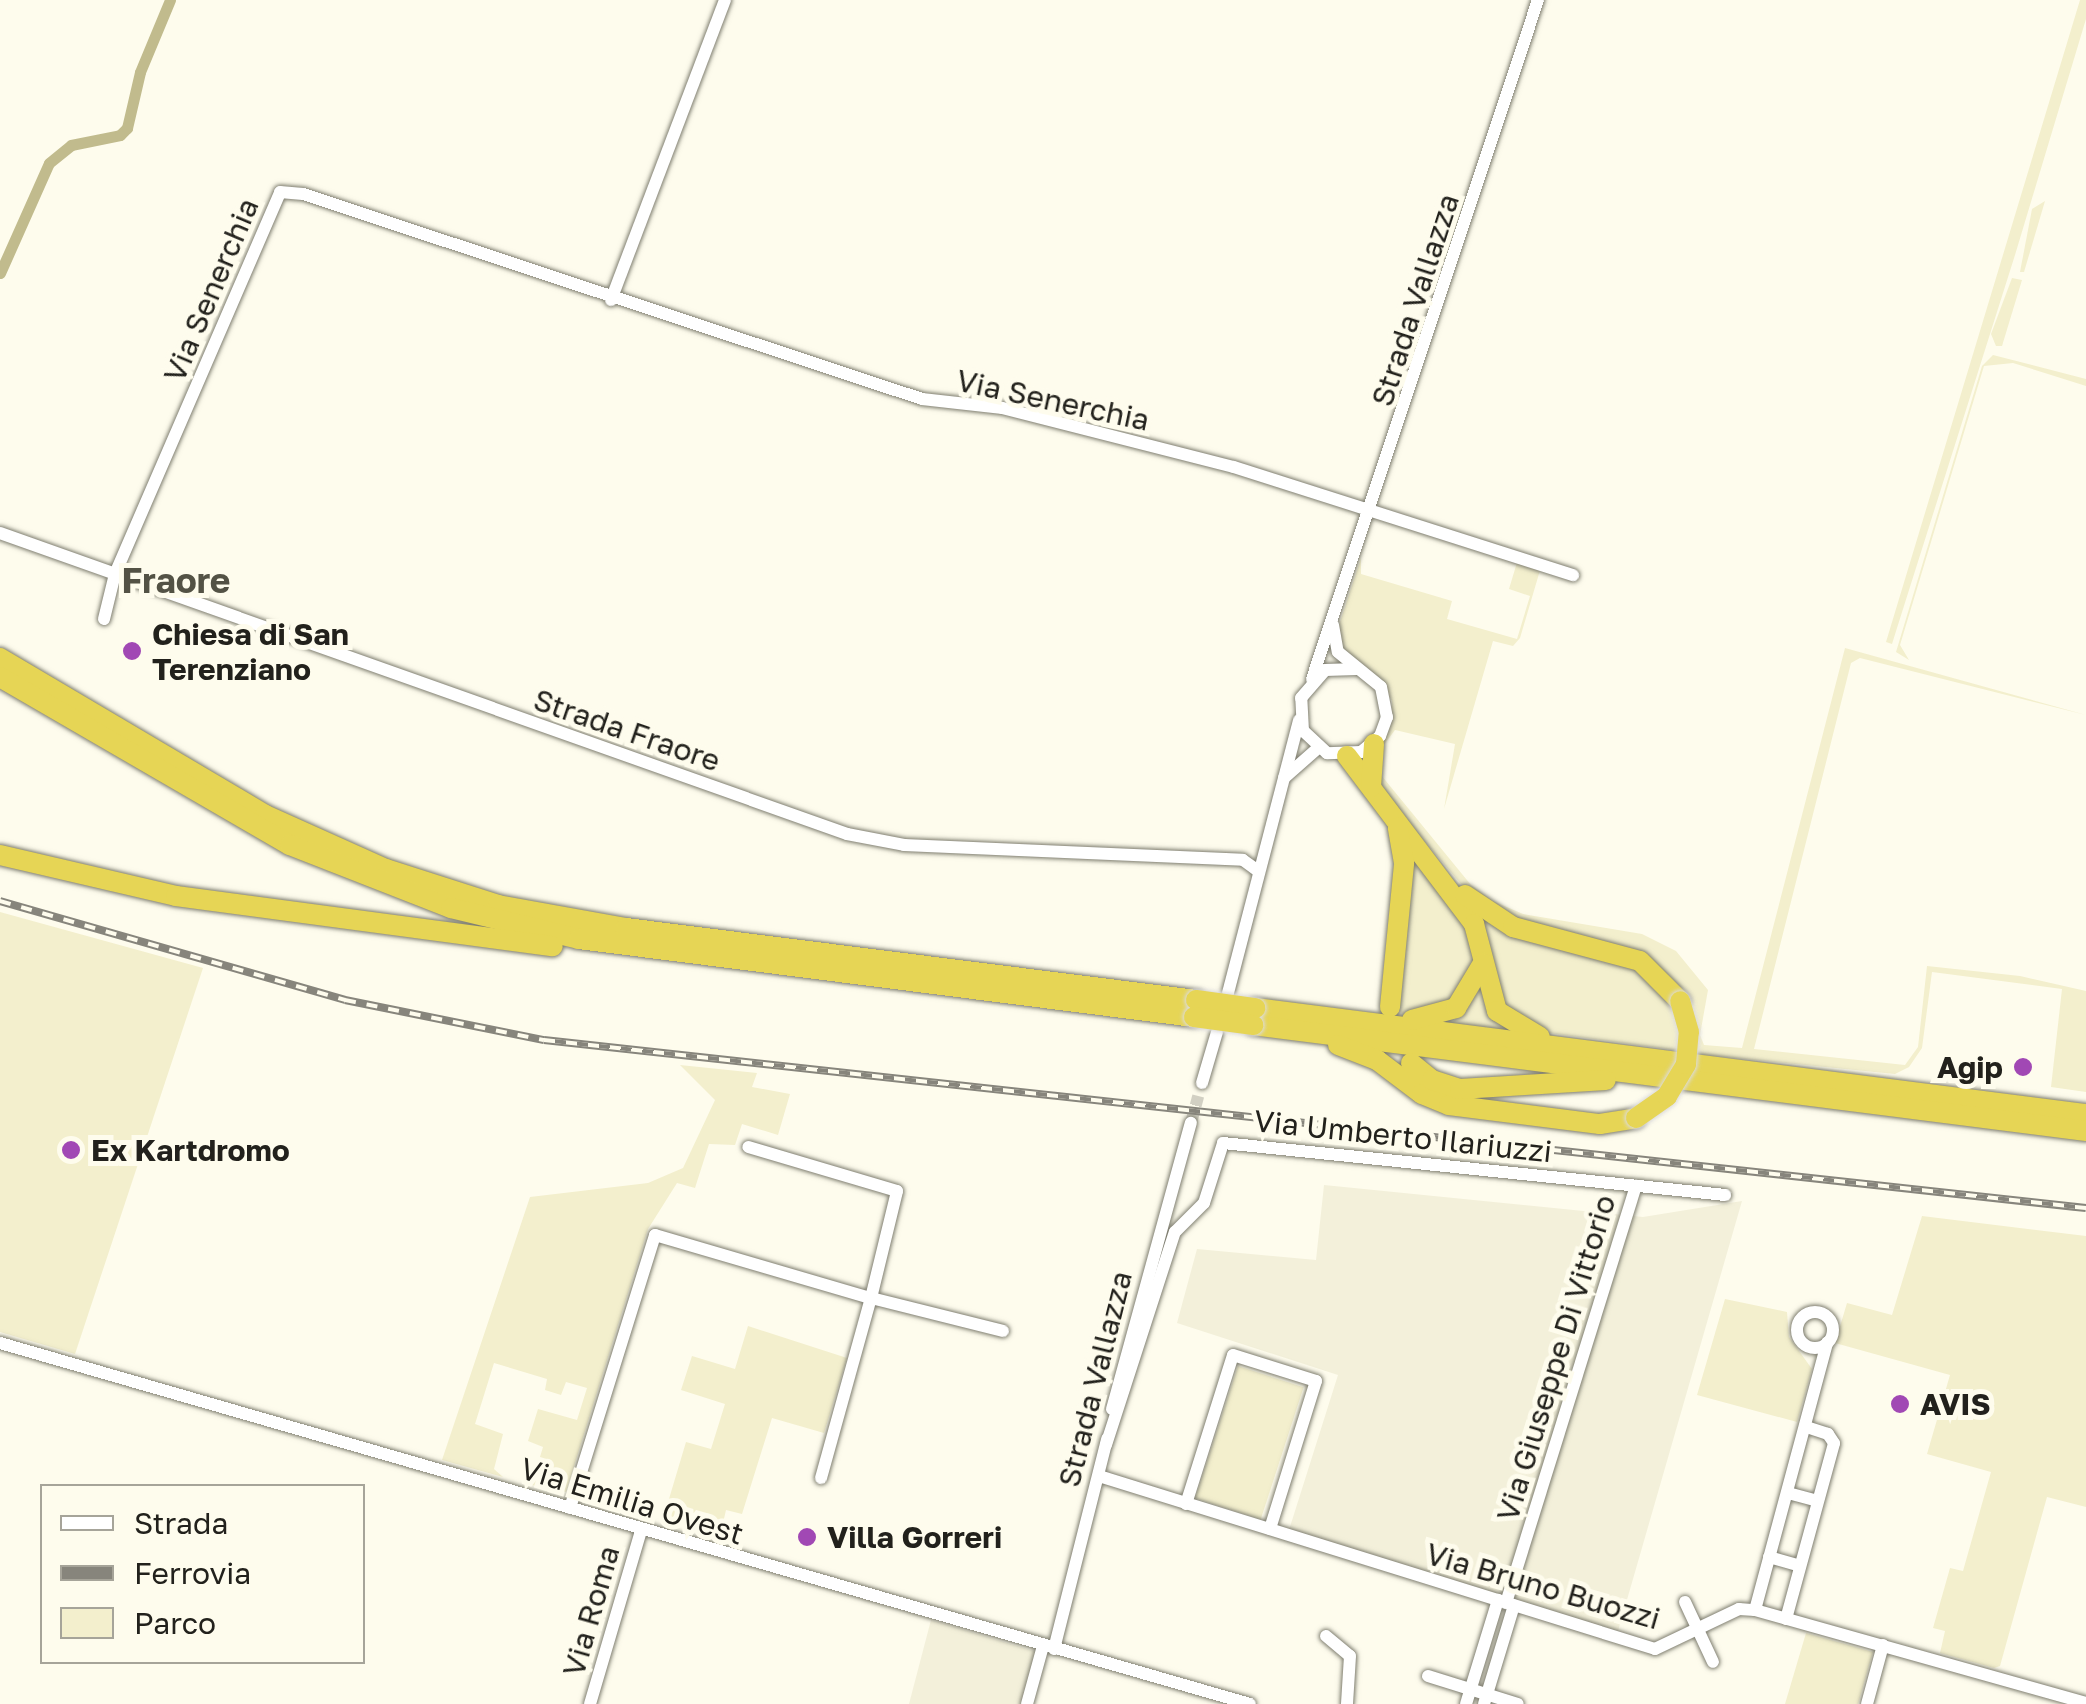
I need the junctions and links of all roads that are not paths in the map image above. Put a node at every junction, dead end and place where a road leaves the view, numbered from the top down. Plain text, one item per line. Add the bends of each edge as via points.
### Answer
1 (725, 0) edge
2 (1538, 0) edge
3 (611, 300) junction
4 (1369, 515) junction
5 (0, 534) edge
6 (114, 574) junction
7 (1573, 575) dead end
8 (1333, 614) junction
9 (104, 619) dead end
10 (0, 645) edge
11 (0, 658) edge
12 (1357, 669) junction
13 (0, 677) edge
14 (1312, 679) junction
15 (1299, 720) junction
16 (1374, 744) junction
17 (151, 746) junction
18 (1318, 748) junction
19 (1347, 756) junction
20 (1282, 780) junction
21 (1371, 789) junction
22 (1392, 816) junction
23 (0, 855) edge
24 (1258, 871) junction
25 (709, 956) junction
26 (1484, 961) junction
27 (1228, 992) dead end
28 (1390, 1007) dead end
29 (1195, 1009) junction
30 (1295, 1014) junction
31 (1254, 1016) junction
32 (1217, 1032) dead end
33 (1410, 1064) dead end
34 (1712, 1066) junction
35 (1652, 1076) junction
36 (1200, 1090) tunnel mouth
37 (2086, 1114) edge
38 (1190, 1122) tunnel mouth
39 (2086, 1131) edge
40 (748, 1147) dead end
41 (1636, 1186) junction
42 (1725, 1195) dead end
43 (871, 1298) junction
44 (998, 1330) dead end
45 (0, 1343) edge
46 (1827, 1343) junction
47 (1812, 1348) junction
48 (1821, 1368) junction
49 (1806, 1428) junction
50 (1106, 1444) junction
51 (1099, 1476) junction
52 (821, 1478) dead end
53 (1788, 1493) junction
54 (1817, 1501) junction
55 (1186, 1504) junction
56 (570, 1508) junction
57 (1270, 1529) junction
58 (641, 1531) junction
59 (1770, 1557) junction
60 (1800, 1566) junction
61 (1685, 1602) dead end
62 (1506, 1603) junction
63 (1755, 1610) junction
64 (1786, 1619) junction
65 (1699, 1630) junction
66 (1326, 1636) dead end
67 (1883, 1645) junction
68 (1048, 1648) junction
69 (1713, 1662) dead end
70 (1428, 1676) dead end
71 (1471, 1689) junction
72 (1485, 1699) edge
73 (1027, 1703) edge
74 (2080, 1703) edge
75 (590, 1704) edge
76 (1250, 1704) edge
77 (1347, 1704) edge
78 (1466, 1704) edge
79 (1518, 1704) edge
80 (1867, 1704) edge

1 - 3 street
2 - 4 street, Strada Vallazza
3 - 4 street, Via Senerchia via 922,400 1002,408 1234,467
3 - 6 street, Via Senerchia via 303,194 280,192
4 - 7 street, Via Senerchia via 1384,514
4 - 8 street, Strada Vallazza
5 - 6 street, Strada Fraore
6 - 9 street, Via Senerchia
6 - 24 street, Strada Fraore via 847,834 904,845 1243,860
8 - 12 street via 1338,652
8 - 14 street, Strada Vallazza
10 - 17 highway
11 - 17 highway
12 - 14 street via 1333,668
12 - 16 street via 1386,697 1385,727
13 - 25 highway via 290,845 376,884 556,935
14 - 15 street, Strada Vallazza via 1300,698
15 - 18 street
15 - 20 street, Strada Vallazza
16 - 19 street
16 - 21 highway
17 - 29 highway via 322,842 498,905
18 - 19 street
18 - 20 street
19 - 21 highway
20 - 24 street, Strada Vallazza
21 - 22 highway
22 - 26 highway via 1471,919
22 - 28 highway via 1404,856
22 - 31 highway, bridge via 1493,918 1634,959 1660,975 1680,1001 1688,1026 1686,1064 1668,1096 1636,1118 1600,1124 1449,1105 1357,1050
23 - 25 highway via 201,900 640,957
24 - 27 street, Strada Vallazza
25 - 29 highway
26 - 30 highway via 1468,996 1436,1019
26 - 34 highway via 1494,1006 1526,1033
29 - 31 highway, bridge
30 - 31 highway
30 - 34 highway
31 - 35 highway
32 - 36 street
33 - 35 highway via 1460,1090
34 - 37 highway
35 - 39 highway
38 - 50 street, Strada Vallazza via 1129,1334
40 - 43 street via 897,1191
41 - 42 street, Via Umberto Ilariuzzi
41 - 50 street, Via Umberto Ilariuzzi via 1223,1143 1204,1203 1175,1232
41 - 62 street, Via Giuseppe Di Vittorio
43 - 44 street
43 - 52 street
43 - 56 street via 655,1235
45 - 56 street, Via Emilia Ovest
46 - 47 street
46 - 47 street via 1830,1320 1808,1314 1797,1332
46 - 48 street
47 - 48 street
48 - 49 street
49 - 53 street
49 - 54 street via 1828,1434 1834,1444
50 - 51 street, Strada Vallazza
51 - 55 street, Via Bruno Buozzi
51 - 68 street, Strada Vallazza
53 - 54 street
53 - 59 street
54 - 60 street
55 - 57 street, Via Bruno Buozzi
55 - 57 street via 1232,1355 1316,1380
56 - 58 street, Via Emilia Ovest
57 - 62 street, Via Bruno Buozzi
58 - 68 street, Via Emilia Ovest
58 - 75 street, Via Roma
59 - 60 street
59 - 63 street
60 - 64 street
61 - 65 street
62 - 65 street, Via Bruno Buozzi via 1656,1648
62 - 71 street
62 - 72 street
63 - 64 street
63 - 65 street, Via Bruno Buozzi via 1739,1609
64 - 67 street
65 - 69 street
66 - 77 street via 1350,1656
67 - 74 street
67 - 80 street
68 - 73 street, Strada Vallazza
68 - 76 street, Via Emilia Ovest
70 - 71 street
71 - 72 street
71 - 78 street
72 - 79 street

